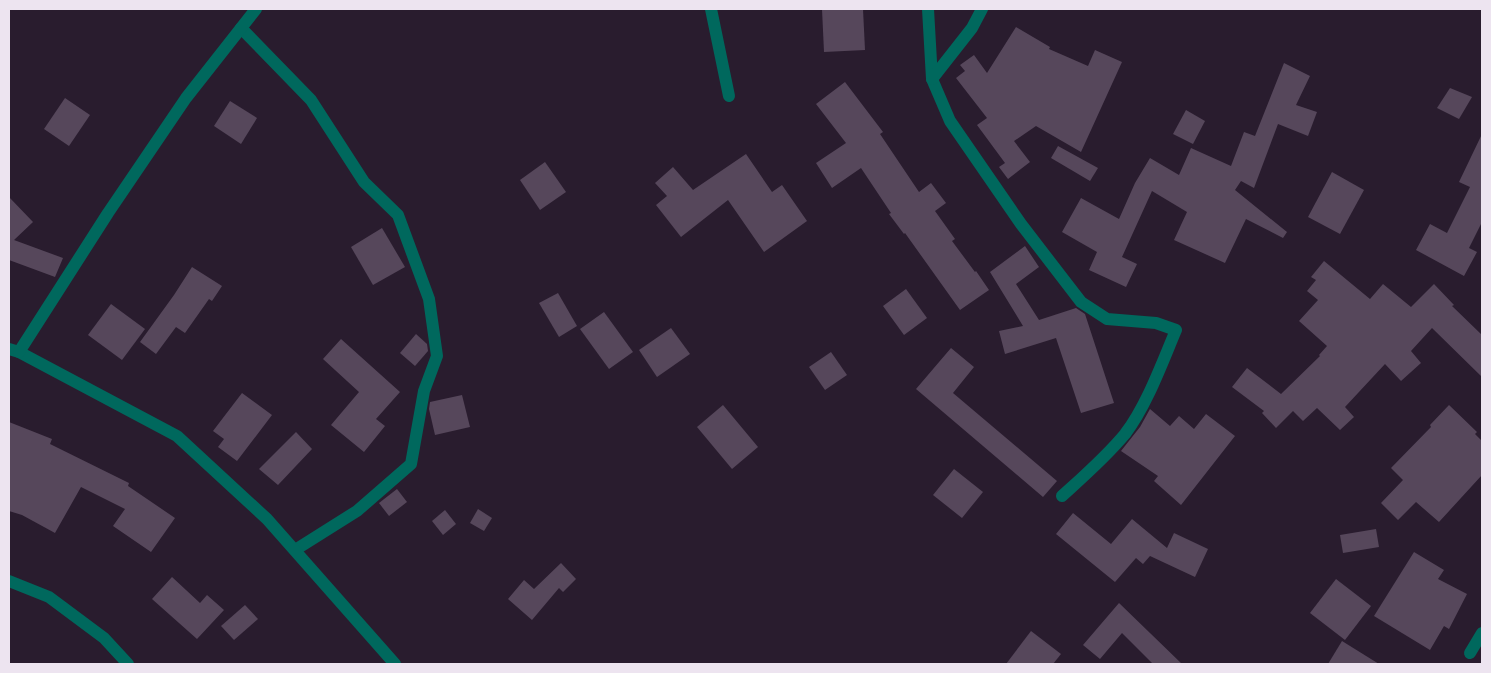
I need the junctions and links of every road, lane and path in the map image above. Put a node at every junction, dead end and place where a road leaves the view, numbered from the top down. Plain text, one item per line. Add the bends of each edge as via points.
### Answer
1 (256, 9) edge
2 (711, 9) edge
3 (928, 9) edge
4 (982, 9) edge
5 (241, 28) junction
6 (932, 78) junction
7 (729, 96) dead end
8 (14, 351) edge
9 (1062, 496) dead end
10 (295, 550) junction
11 (9, 581) edge
12 (1482, 633) edge
13 (1470, 653) dead end
14 (128, 664) edge
15 (395, 664) edge

1 - 5 street
2 - 7 street
3 - 6 street
4 - 6 street via 972,28
5 - 8 street via 186,98
5 - 10 street via 311,100 364,182 398,215 429,299 437,356 424,391 411,464 357,511
6 - 9 street via 950,121 1021,224 1081,302 1107,319 1156,323 1176,330 1149,392 1126,432
8 - 10 street via 177,436 267,519
10 - 15 street
11 - 14 street via 49,597 104,638
12 - 13 street

